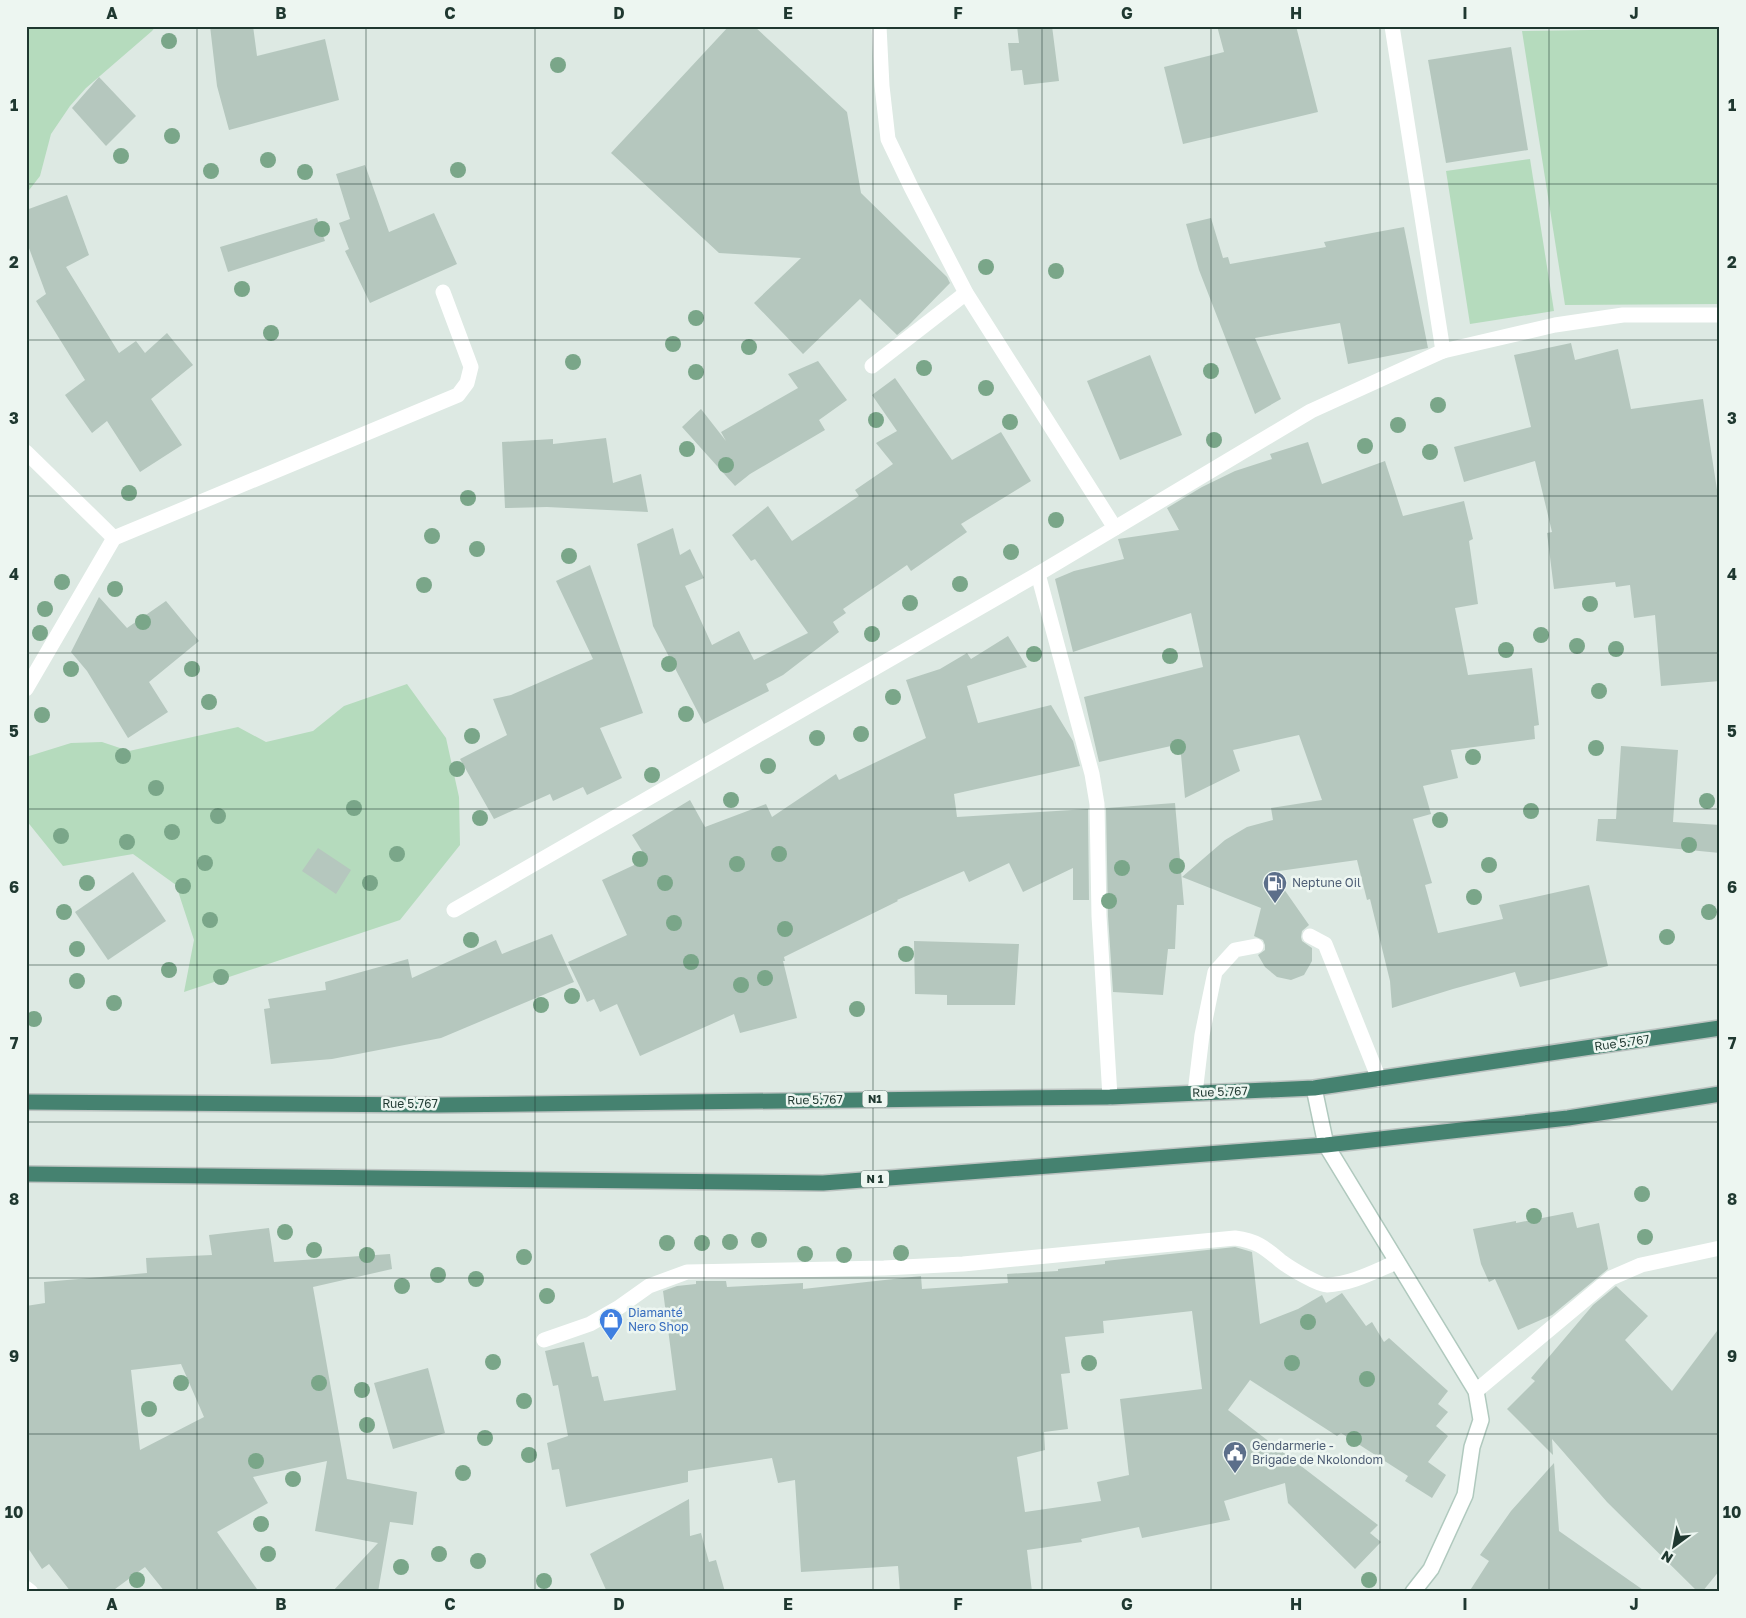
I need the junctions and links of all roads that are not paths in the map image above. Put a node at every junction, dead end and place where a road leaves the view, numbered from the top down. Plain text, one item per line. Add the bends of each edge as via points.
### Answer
1 (880, 26) edge
2 (1392, 26) edge
3 (443, 292) dead end
4 (966, 293) junction
5 (1720, 314) edge
6 (1443, 351) junction
7 (872, 366) dead end
8 (26, 452) edge
9 (1115, 528) junction
10 (114, 538) junction
11 (1038, 574) junction
12 (26, 689) edge
13 (454, 910) dead end
14 (1310, 936) dead end
15 (1256, 946) dead end
16 (1720, 1028) edge
17 (1379, 1078) junction
18 (1314, 1088) junction
19 (1195, 1093) junction
20 (1720, 1094) edge
21 (1110, 1097) junction
22 (26, 1102) edge
23 (1326, 1145) junction
24 (26, 1174) edge
25 (1720, 1248) edge
26 (1397, 1262) junction
27 (544, 1340) dead end
28 (1476, 1391) junction
29 (26, 1588) edge
30 (30, 1592) edge
31 (1413, 1592) edge

1 - 4 street via 888,139
2 - 6 street
3 - 10 street via 471,367 468,383 458,395
4 - 7 street
4 - 9 street
5 - 6 street via 1623,316 1555,325
6 - 9 street via 1311,411
8 - 10 street
9 - 11 street
10 - 12 street
11 - 13 street
11 - 21 street via 1092,774 1097,804
14 - 17 street via 1325,944
15 - 19 street via 1235,950 1215,972 1202,1035
16 - 17 highway, Rue 5.767 / N1
17 - 18 highway, Rue 5.767 / N1
18 - 19 highway, Rue 5.767 / N1
18 - 23 street
19 - 21 highway, Rue 5.767 / N1
20 - 23 highway, N 1 via 1568,1118
21 - 22 highway, Rue 5.767 / N1 via 438,1105
23 - 24 highway, N 1 via 823,1183
23 - 26 street
25 - 28 street via 1641,1265 1611,1278
26 - 27 street via 1357,1279 1325,1285 1291,1269 1262,1246 1235,1238 963,1264 687,1272 649,1286 590,1324
26 - 28 street
28 - 31 street via 1481,1420 1472,1447 1465,1495 1431,1569
29 - 30 street

